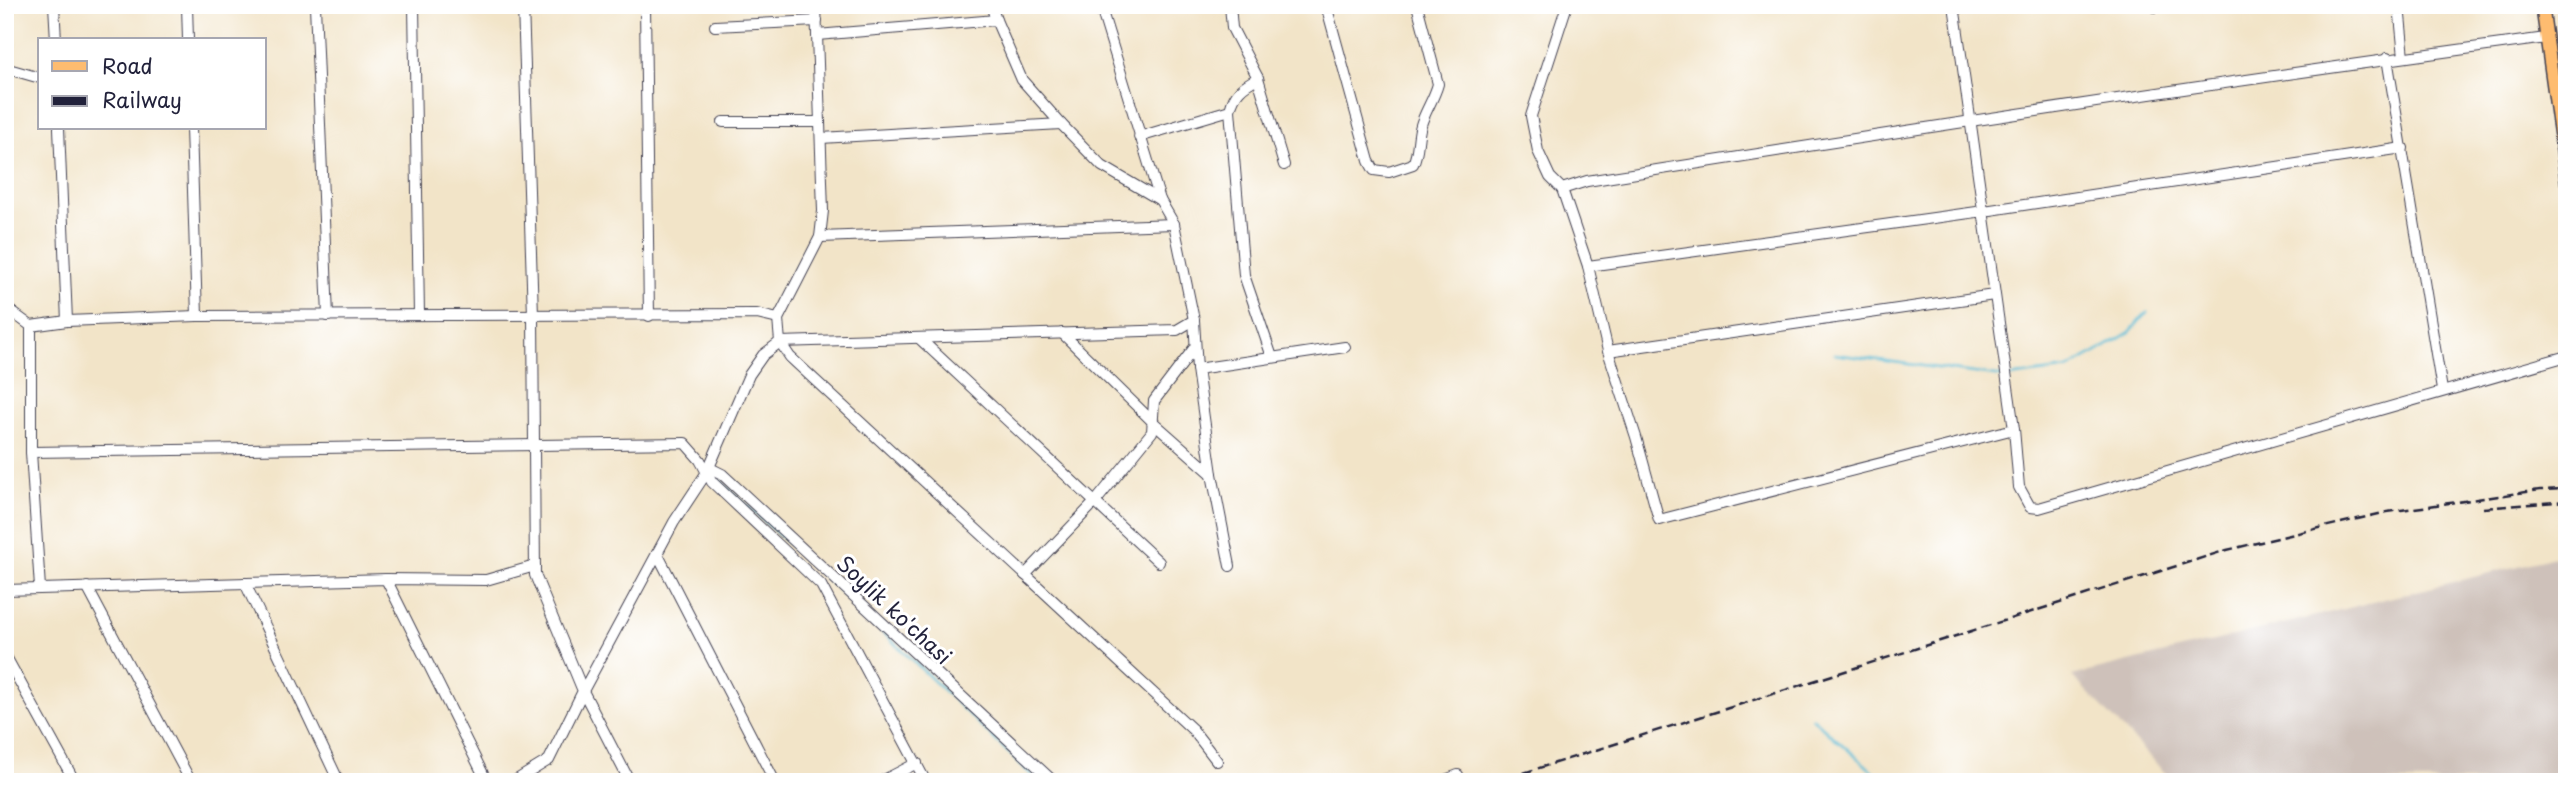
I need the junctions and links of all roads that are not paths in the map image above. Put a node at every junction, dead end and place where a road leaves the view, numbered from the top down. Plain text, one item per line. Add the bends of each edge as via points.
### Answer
1 (54, 5) edge
2 (187, 5) edge
3 (315, 5) edge
4 (414, 5) edge
5 (523, 5) edge
6 (645, 5) edge
7 (816, 5) edge
8 (991, 5) edge
9 (1100, 5) edge
10 (1230, 5) edge
11 (1326, 5) edge
12 (1417, 5) edge
13 (1567, 5) edge
14 (1954, 5) edge
15 (2169, 5) edge
16 (2399, 5) edge
17 (2542, 5) edge
18 (2155, 7) dead end
19 (996, 20) junction
20 (817, 21) junction
21 (715, 26) dead end
22 (817, 36) junction
23 (55, 38) edge
24 (188, 38) edge
25 (2546, 38) junction
26 (2404, 57) junction
27 (2387, 58) junction
28 (5, 68) edge
29 (38, 77) edge
30 (1258, 78) junction
31 (1230, 110) junction
32 (723, 122) dead end
33 (820, 122) junction
34 (1969, 122) junction
35 (1060, 124) junction
36 (59, 130) edge
37 (191, 130) edge
38 (1139, 137) junction
39 (821, 138) junction
40 (2403, 148) junction
41 (1284, 165) dead end
42 (2567, 183) edge
43 (1562, 189) junction
44 (1160, 200) junction
45 (1984, 211) junction
46 (1174, 224) junction
47 (820, 237) junction
48 (1588, 266) junction
49 (1994, 295) junction
50 (5, 307) edge
51 (419, 315) junction
52 (197, 316) junction
53 (328, 316) junction
54 (533, 316) junction
55 (649, 316) junction
56 (778, 319) junction
57 (1194, 320) junction
58 (67, 321) junction
59 (31, 326) junction
60 (1062, 333) junction
61 (919, 338) junction
62 (780, 342) junction
63 (1195, 347) junction
64 (1345, 347) dead end
65 (1608, 351) junction
66 (2567, 356) edge
67 (1272, 357) junction
68 (1197, 369) junction
69 (2442, 390) junction
70 (1153, 422) junction
71 (2014, 429) junction
72 (536, 447) junction
73 (31, 452) junction
74 (707, 469) junction
75 (1212, 474) junction
76 (1096, 501) junction
77 (657, 553) junction
78 (1158, 562) dead end
79 (535, 566) junction
80 (1230, 566) dead end
81 (1025, 575) junction
82 (830, 576) junction
83 (386, 579) junction
84 (245, 583) junction
85 (821, 585) junction
86 (87, 587) junction
87 (40, 588) junction
88 (5, 590) edge
89 (5, 655) edge
90 (583, 691) junction
91 (1217, 761) dead end
92 (917, 763) junction
93 (1458, 775) dead end
94 (75, 782) edge
95 (191, 782) edge
96 (339, 782) edge
97 (487, 782) edge
98 (513, 782) edge
99 (630, 782) edge
100 (775, 782) edge
101 (880, 782) edge
102 (926, 782) edge
103 (1054, 782) edge
104 (1440, 782) edge

1 - 23 street
2 - 24 street
3 - 53 street
4 - 51 street
5 - 54 street
6 - 55 street
7 - 20 street
8 - 19 street
9 - 38 street
10 - 30 street via 1232,28
11 - 12 street via 1370,161 1374,170 1389,172 1413,164 1420,128 1438,84
13 - 43 street via 1531,116 1538,151 1550,177
14 - 34 street
15 - 18 street
16 - 26 street
17 - 25 main road
19 - 22 street
19 - 35 street via 1022,80
20 - 21 street
20 - 22 street
22 - 33 street
25 - 26 street
25 - 42 main road
26 - 27 street
27 - 34 street
27 - 40 street
28 - 29 street
30 - 31 street via 1234,95
30 - 41 street
31 - 38 street
31 - 67 street via 1244,275
32 - 33 street
33 - 39 street
34 - 43 street via 1587,181
34 - 45 street
35 - 39 street
35 - 44 street via 1102,166
36 - 58 street
37 - 52 street
38 - 44 street
39 - 47 street
40 - 45 street
40 - 69 street
43 - 48 street
44 - 46 street
45 - 48 street
45 - 49 street
46 - 47 street
46 - 57 street
47 - 56 street
48 - 65 street
49 - 65 street
49 - 71 street
50 - 59 street
51 - 53 street
51 - 54 street
52 - 53 street
52 - 58 street
54 - 55 street
54 - 72 street
55 - 56 street via 757,314
56 - 62 street
57 - 60 street via 1177,330
57 - 63 street
58 - 59 street
59 - 73 street
60 - 61 street
60 - 70 street
61 - 62 street
61 - 76 street
62 - 74 street via 749,375
62 - 81 street via 790,357
63 - 68 street
63 - 70 street via 1154,401
64 - 67 street
65 - 71 street via 1659,520
66 - 69 street
67 - 68 street
68 - 75 street
69 - 71 street via 2039,508 2030,507 2019,487
70 - 75 street
70 - 76 street via 1152,432
72 - 73 street
72 - 74 street via 685,443
72 - 79 street
73 - 87 street
74 - 77 street
74 - 82 street, Soylik ko'chasi via 722,474
74 - 85 street via 712,482
75 - 80 street
76 - 78 street
76 - 81 street
77 - 90 street
77 - 100 street
79 - 83 street via 486,580
79 - 90 street
81 - 91 street via 1194,730
82 - 85 street
82 - 103 street, Soylik ko'chasi
83 - 84 street
83 - 97 street
84 - 86 street
84 - 96 street
85 - 92 street
86 - 87 street
86 - 95 street
87 - 88 street
89 - 94 street
90 - 98 street via 549,760
90 - 99 street
92 - 101 street
92 - 102 street
93 - 104 street

